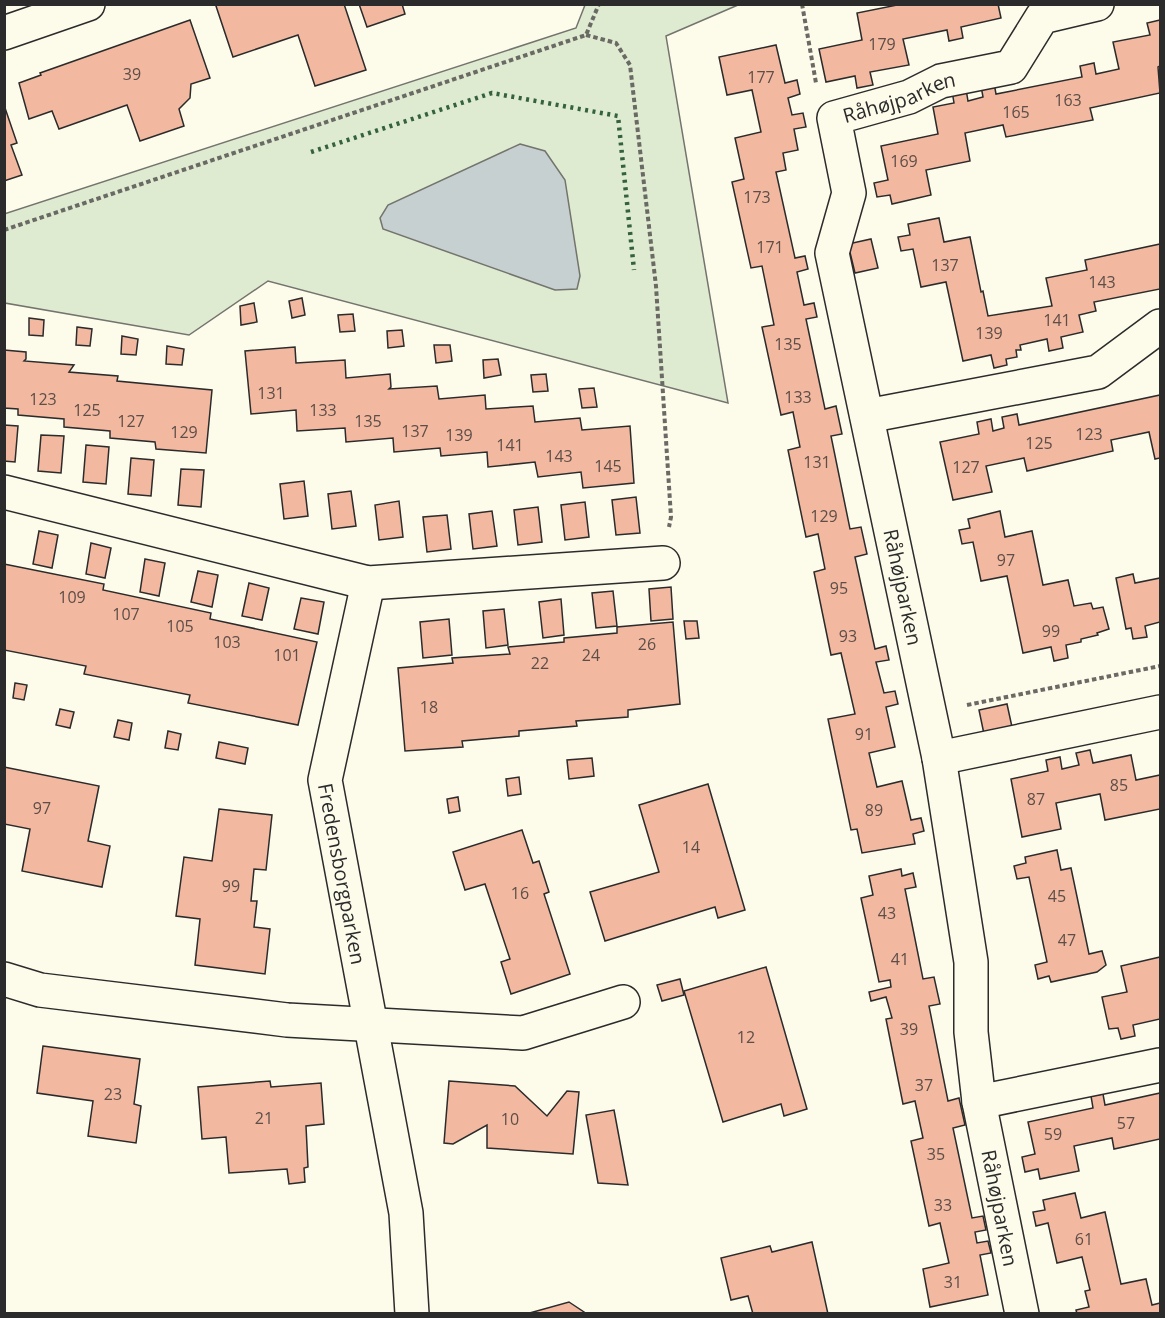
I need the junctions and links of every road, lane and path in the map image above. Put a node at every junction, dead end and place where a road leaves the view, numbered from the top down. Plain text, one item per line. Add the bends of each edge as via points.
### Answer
1 (88, 4) edge
2 (599, 4) edge
3 (802, 4) edge
4 (1097, 4) edge
5 (4, 33) edge
6 (586, 35) junction
7 (834, 118) junction
8 (4, 230) edge
9 (1161, 326) edge
10 (867, 417) junction
11 (4, 492) edge
12 (663, 563) joint
13 (368, 583) junction
14 (1161, 666) edge
15 (1161, 712) edge
16 (929, 713) junction
17 (939, 758) junction
18 (4, 979) edge
19 (623, 1002) dead end
20 (371, 1024) junction
21 (1161, 1065) edge
22 (979, 1102) junction
23 (412, 1314) edge
24 (1022, 1314) edge

1 - 5 street
2 - 6 path
3 - 7 path via 819,99
4 - 7 street, Råhøjparken via 1042,17 1011,67 941,81 909,97
6 - 8 path
6 - 12 path via 616,43 630,64 656,286 671,517
7 - 10 street, Råhøjparken via 849,193 832,253
9 - 10 street via 1098,372
10 - 16 street, Råhøjparken
11 - 13 street
12 - 13 street
13 - 20 street, Fredensborgparken via 325,780
14 - 16 path
15 - 17 street
16 - 17 street, Råhøjparken
17 - 22 street, Råhøjparken via 971,962 970,1032
18 - 20 street via 52,991 287,1020
19 - 20 street via 523,1033
20 - 23 street, Fredensborgparken via 406,1213
21 - 22 street
22 - 24 street, Råhøjparken

